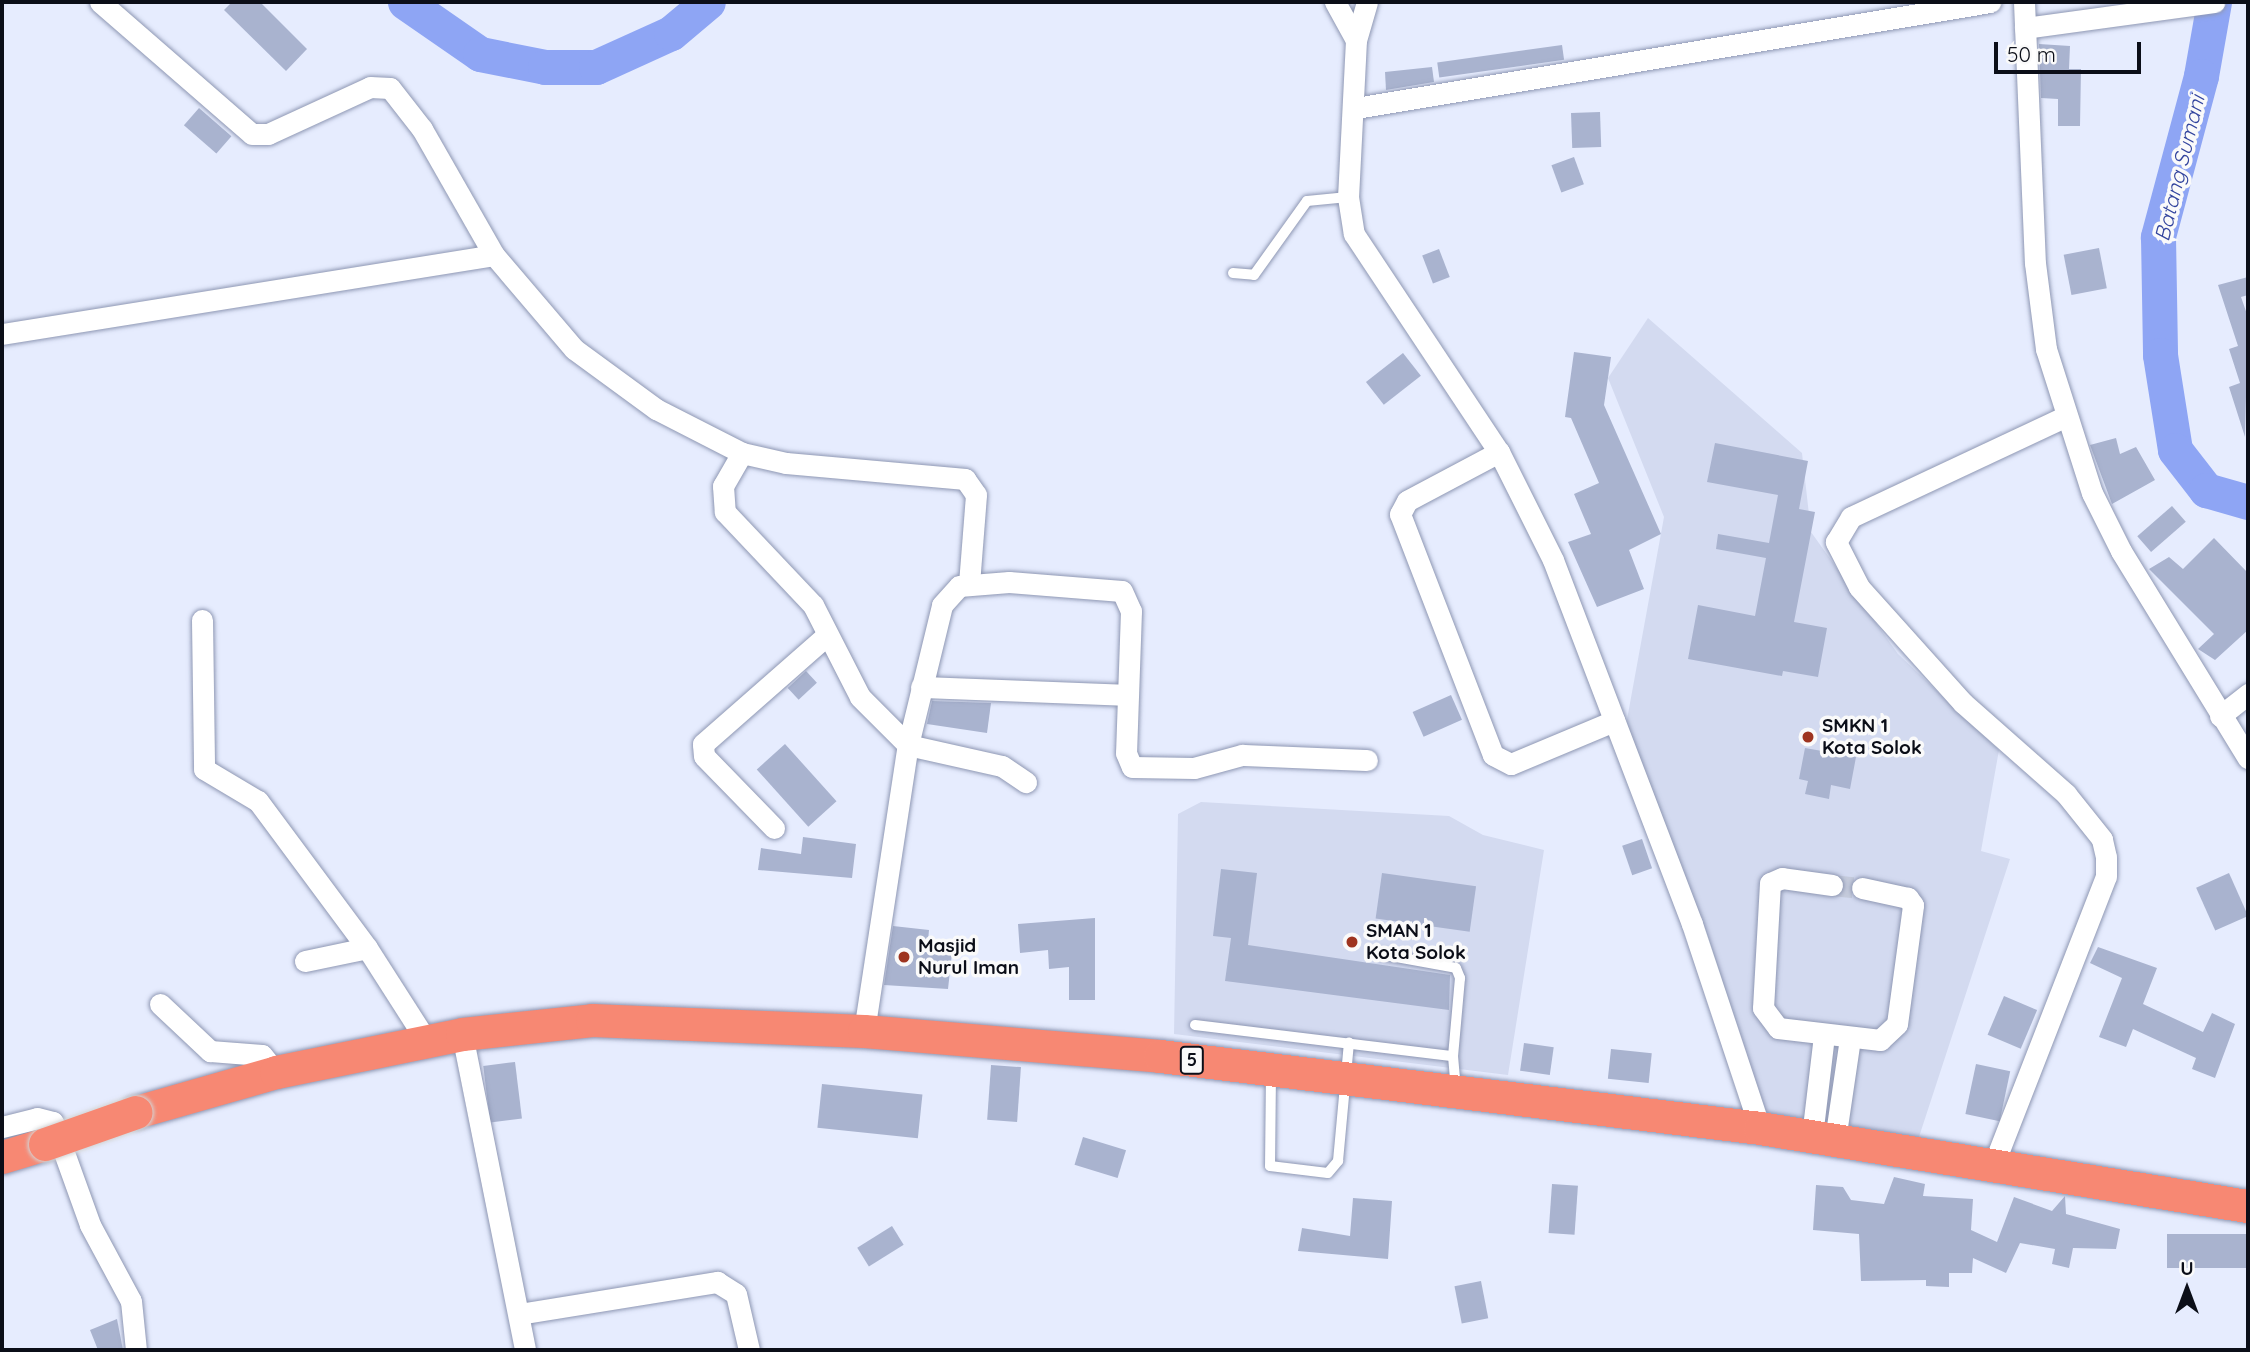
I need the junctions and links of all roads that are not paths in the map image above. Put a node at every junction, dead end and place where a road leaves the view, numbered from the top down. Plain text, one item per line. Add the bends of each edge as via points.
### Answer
1 (100, 2) edge
2 (1335, 2) edge
3 (1367, 2) edge
4 (1990, 2) edge
5 (2024, 2) edge
6 (2214, 2) edge
7 (2025, 27) junction
8 (1356, 40) junction
9 (1356, 108) junction
10 (1349, 197) junction
11 (494, 255) junction
12 (1233, 273) dead end
13 (2, 334) edge
14 (2067, 416) junction
15 (1499, 452) junction
16 (742, 453) junction
17 (969, 583) junction
18 (202, 620) dead end
19 (825, 636) junction
20 (921, 687) junction
21 (2248, 694) edge
22 (1126, 695) junction
23 (2220, 716) junction
24 (1614, 721) junction
25 (908, 745) junction
26 (2248, 758) edge
27 (1367, 760) dead end
28 (1026, 782) dead end
29 (774, 828) dead end
30 (1832, 885) tunnel mouth
31 (1862, 888) tunnel mouth
32 (367, 948) junction
33 (1380, 954) dead end
34 (304, 961) dead end
35 (160, 1004) dead end
36 (1195, 1025) dead end
37 (864, 1031) junction
38 (462, 1034) junction
39 (1824, 1035) junction
40 (1850, 1039) junction
41 (427, 1042) junction
42 (1349, 1043) junction
43 (1454, 1056) junction
44 (1271, 1069) junction
45 (276, 1072) junction
46 (1349, 1079) junction
47 (1456, 1091) junction
48 (2, 1127) edge
49 (1760, 1128) junction
50 (1823, 1138) junction
51 (2, 1157) edge
52 (1993, 1166) junction
53 (2248, 1206) edge
54 (520, 1314) junction
55 (136, 1350) edge
56 (525, 1350) edge
57 (749, 1350) edge

1 - 11 street via 252,134 268,134 370,87 390,88 416,119
2 - 8 street
3 - 8 street
4 - 9 street
5 - 7 street
6 - 7 street
7 - 14 street via 2035,263 2046,349
8 - 9 street
9 - 10 street
10 - 12 lane via 1313,197 1257,272
10 - 15 street via 1362,254 1445,364
11 - 13 street
11 - 16 street via 568,342 612,379 656,409
14 - 23 street via 2092,493 2121,551
14 - 52 street via 1851,517 1836,542 1859,587 1963,703 2066,793 2102,839 2106,876
15 - 24 street via 1553,561
15 - 24 street via 1407,501 1400,514 1493,755 1511,764
16 - 17 street via 786,463 965,479 976,495
16 - 19 street via 723,486 725,512 807,598
17 - 20 street via 947,595 942,605
17 - 22 street via 1122,591 1131,611
18 - 32 street via 204,769 258,801
19 - 25 street via 848,681
19 - 29 street via 703,744 704,756
20 - 22 street
20 - 25 street
21 - 23 street
22 - 27 street via 1126,752 1132,767 1194,768 1242,755
23 - 26 street
24 - 49 street via 1692,924
25 - 28 street via 1002,766
25 - 37 street
30 - 39 street via 1782,878 1770,883 1761,997 1767,1017 1778,1028
31 - 40 street via 1908,898 1913,910 1894,1031 1880,1040
32 - 34 street
32 - 41 street
33 - 43 lane via 1456,968 1460,978
35 - 45 street via 210,1051 262,1055
36 - 42 lane
37 - 38 highway, 5 via 592,1020
37 - 44 highway, 5
38 - 41 highway, 5
38 - 54 street
39 - 40 street
39 - 50 street
40 - 50 street
41 - 45 highway, 5
42 - 43 lane
42 - 46 lane
43 - 47 lane
44 - 46 highway, 5
44 - 46 lane via 1268,1160 1276,1171 1335,1169
45 - 51 highway, 5, bridge
46 - 47 highway, 5
47 - 49 highway, 5
48 - 55 street via 37,1118 53,1122 90,1225 131,1301
49 - 50 highway, 5
50 - 52 highway, 5
52 - 53 highway, 5
54 - 56 street
54 - 57 street via 717,1282 736,1294

